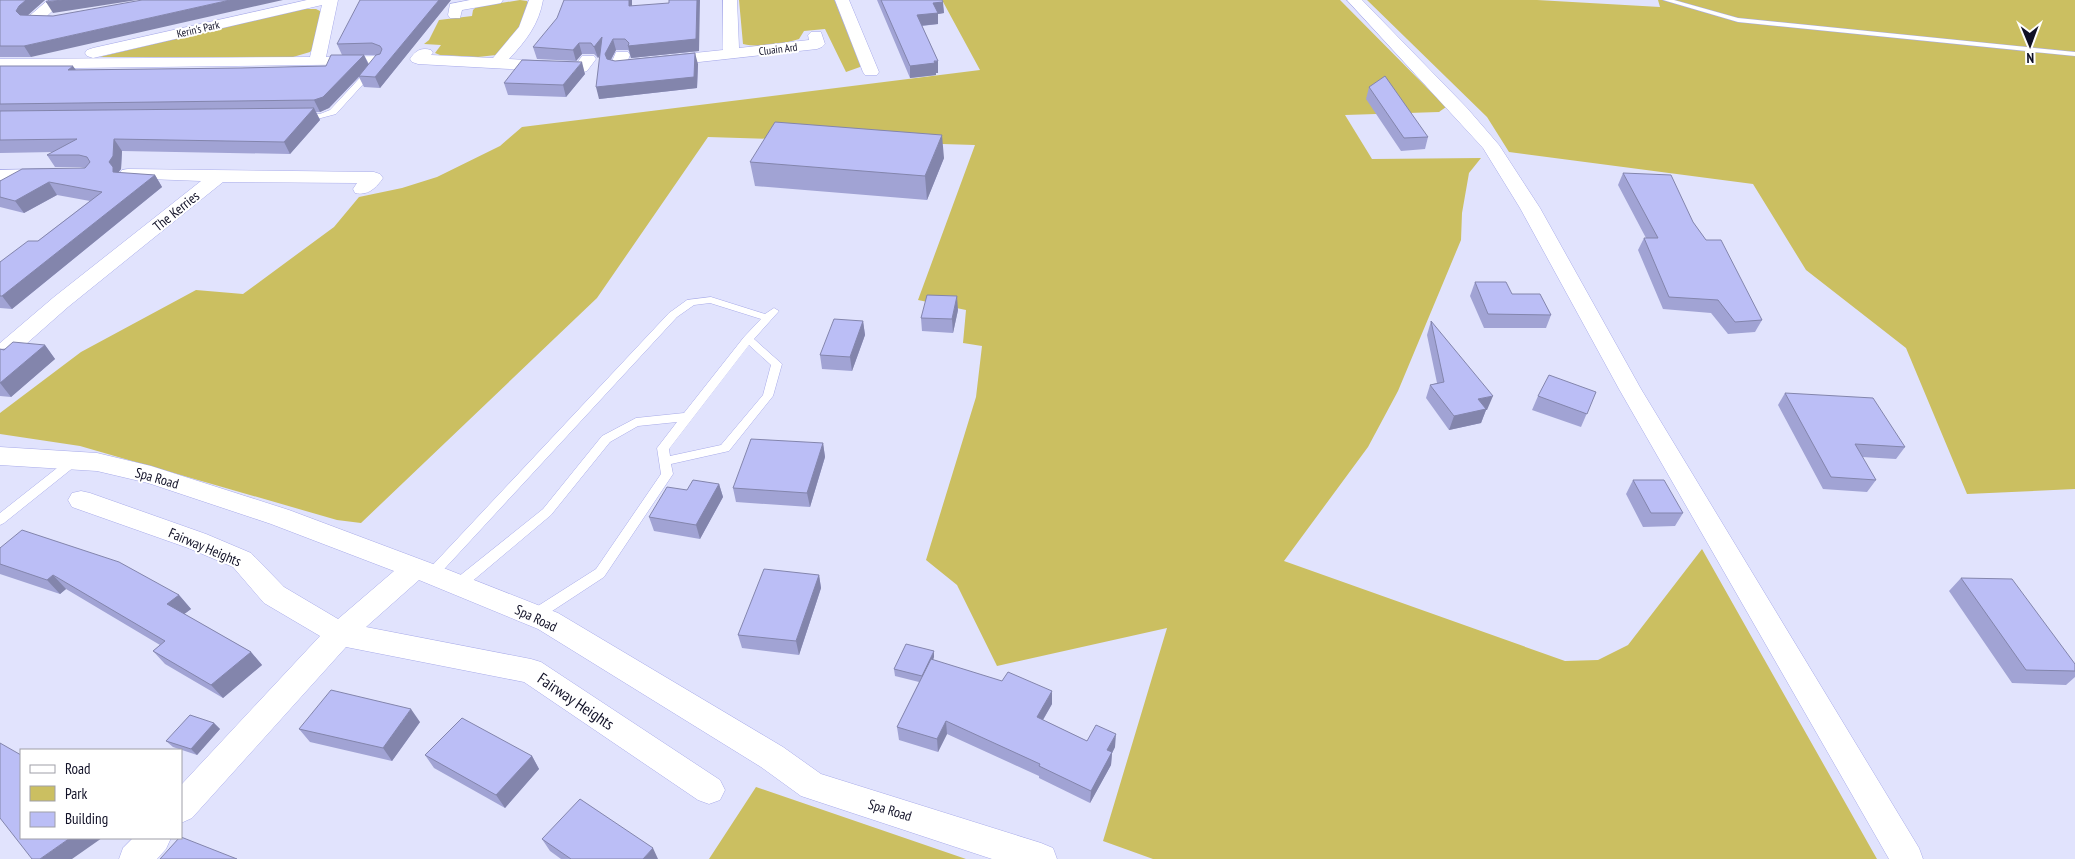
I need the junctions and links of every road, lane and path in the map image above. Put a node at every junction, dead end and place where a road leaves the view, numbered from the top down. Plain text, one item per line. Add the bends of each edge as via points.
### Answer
1 (57, 0) edge
2 (326, 0) edge
3 (331, 0) edge
4 (496, 0) edge
5 (536, 0) edge
6 (730, 0) edge
7 (842, 0) edge
8 (1354, 0) edge
9 (1666, 0) edge
10 (455, 15) dead end
11 (69, 18) edge
12 (816, 35) dead end
13 (425, 53) dead end
14 (731, 54) junction
15 (2075, 54) edge
16 (622, 55) dead end
17 (588, 59) dead end
18 (317, 61) junction
19 (377, 61) joint
20 (71, 63) junction
21 (497, 63) junction
22 (0, 64) edge
23 (871, 72) dead end
24 (292, 116) edge
25 (58, 174) edge
26 (128, 174) edge
27 (0, 175) edge
28 (219, 176) junction
29 (362, 189) dead end
30 (748, 339) junction
31 (0, 356) edge
32 (687, 417) junction
33 (0, 456) edge
34 (75, 460) junction
35 (665, 461) junction
36 (81, 500) dead end
37 (0, 520) edge
38 (423, 571) junction
39 (458, 585) junction
40 (535, 615) junction
41 (340, 634) junction
42 (709, 790) dead end
43 (182, 807) edge
44 (154, 839) edge
45 (135, 859) edge
46 (1041, 859) edge
47 (1907, 859) edge

1 - 11 street via 32,21
2 - 20 street, Kerin's Park via 88,54
3 - 18 street
4 - 10 street via 455,7
5 - 21 street via 534,15 524,33
6 - 14 street
7 - 23 street
8 - 47 street via 1490,145 1530,208 1630,389
9 - 15 lane via 1738,20
12 - 14 street, Cluain Ard via 817,44
13 - 21 street via 418,59
14 - 16 street, Cluain Ard via 618,66
17 - 21 street via 582,68
18 - 19 street, Kerin's Park
18 - 20 street, Kerin's Park
19 - 24 lane via 332,112 321,116
20 - 22 street, Kerin's Park
25 - 27 street
26 - 28 street
28 - 29 street via 374,178
28 - 31 street, The Kerries via 61,302
30 - 32 lane
30 - 35 lane via 777,364 768,396 726,448
30 - 38 lane via 770,314 711,300 692,302 673,315
32 - 35 lane via 663,448
32 - 39 lane via 636,422 606,439 547,512
33 - 34 street, Spa Road
34 - 37 lane
34 - 38 street, Spa Road via 151,475 280,517
35 - 40 lane via 667,474 600,573
36 - 41 street, Fairway Heights via 242,560 274,594
38 - 39 street, Spa Road
38 - 41 street
39 - 40 street, Spa Road
40 - 46 street, Spa Road via 772,757 812,786
41 - 42 street, Fairway Heights via 531,671
41 - 43 street
44 - 45 street

